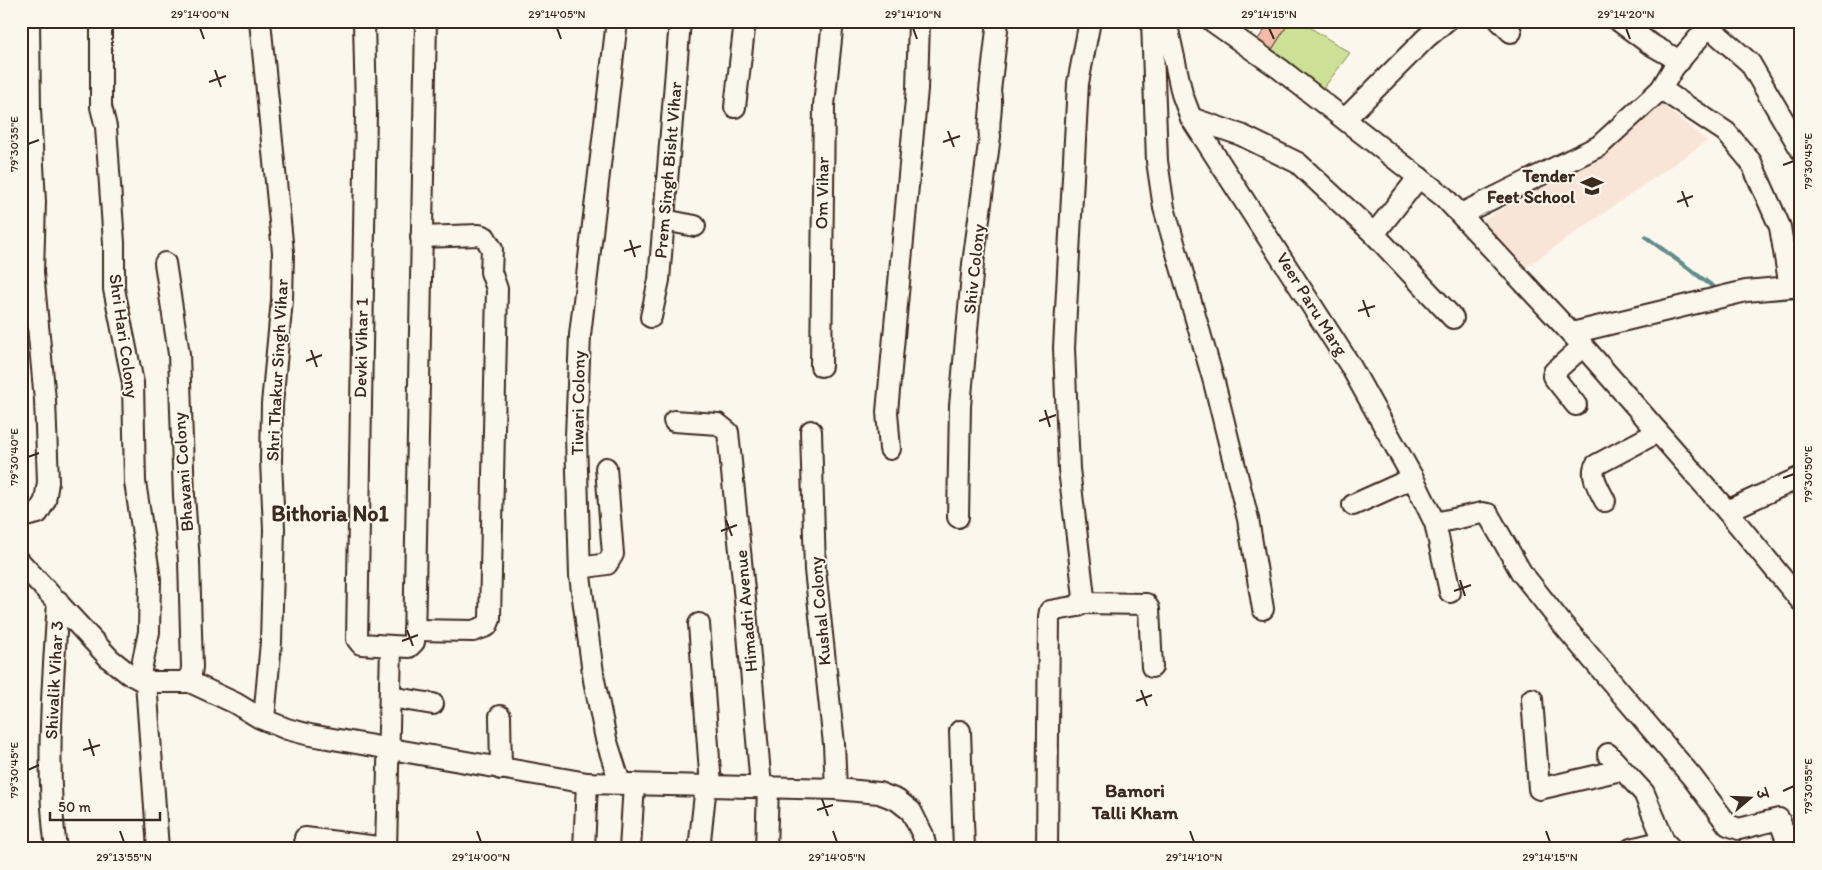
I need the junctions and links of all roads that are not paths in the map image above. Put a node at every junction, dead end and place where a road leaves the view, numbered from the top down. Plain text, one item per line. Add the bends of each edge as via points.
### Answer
1 (29, 21) edge
2 (101, 21) edge
3 (260, 21) edge
4 (364, 21) edge
5 (426, 21) edge
6 (617, 21) edge
7 (680, 21) edge
8 (745, 21) edge
9 (833, 21) edge
10 (919, 21) edge
11 (998, 21) edge
12 (1090, 21) edge
13 (1152, 21) edge
14 (1166, 21) edge
15 (1212, 21) edge
16 (1446, 21) edge
17 (1619, 21) edge
18 (1711, 24) edge
19 (1680, 61) junction
20 (1661, 89) junction
21 (734, 107) dead end
22 (1192, 118) junction
23 (1345, 119) junction
24 (1801, 150) edge
25 (1419, 177) junction
26 (1461, 214) junction
27 (664, 220) junction
28 (695, 226) dead end
29 (1374, 234) junction
30 (421, 237) junction
31 (165, 263) dead end
32 (1796, 287) edge
33 (651, 317) dead end
34 (1453, 318) dead end
35 (1577, 339) junction
36 (820, 366) dead end
37 (1576, 404) dead end
38 (674, 422) dead end
39 (811, 431) dead end
40 (1658, 432) junction
41 (890, 449) dead end
42 (606, 468) dead end
43 (1801, 477) edge
44 (1413, 478) junction
45 (1605, 501) dead end
46 (1354, 506) dead end
47 (1727, 511) junction
48 (21, 517) edge
49 (958, 517) dead end
50 (1435, 523) junction
51 (21, 563) edge
52 (580, 568) junction
53 (1450, 592) dead end
54 (1799, 594) edge
55 (58, 601) junction
56 (1082, 603) junction
57 (1263, 609) dead end
58 (699, 624) dead end
59 (414, 630) junction
60 (390, 647) junction
61 (1152, 667) dead end
62 (142, 680) junction
63 (190, 682) junction
64 (390, 697) junction
65 (1532, 699) dead end
66 (433, 704) dead end
67 (500, 716) dead end
68 (264, 719) junction
69 (960, 731) dead end
70 (389, 748) junction
71 (1608, 754) dead end
72 (501, 769) junction
73 (1621, 770) junction
74 (587, 783) junction
75 (627, 783) junction
76 (709, 786) junction
77 (764, 787) junction
78 (836, 789) junction
79 (305, 838) dead end
80 (1667, 845) edge
81 (56, 849) edge
82 (158, 849) edge
83 (386, 849) edge
84 (584, 849) edge
85 (630, 849) edge
86 (699, 849) edge
87 (766, 849) edge
88 (926, 849) edge
89 (964, 849) edge
90 (1047, 849) edge
91 (1632, 849) edge
92 (1790, 849) edge

1 - 48 street via 35,202 33,272 45,400 48,482 45,501 38,513
2 - 62 street, Shri Hari Colony via 102,107 114,243 114,290 133,383 135,482 150,579 149,632
3 - 68 street, Shri Thakur Singh Vihar via 283,252 272,404 272,586
4 - 60 street, Devki Vihar 1 via 366,112 357,639 362,644
5 - 30 street
6 - 52 street, Tiwari Colony via 580,335 576,436
7 - 27 street, Prem Singh Bisht Vihar
8 - 21 street
9 - 36 street, Om Vihar via 824,104
10 - 41 street via 917,89 887,412
11 - 49 street, Shiv Colony via 990,91 990,136 960,406
12 - 56 street via 1078,83 1064,348 1068,449 1084,597
13 - 57 street via 1157,162 1164,208 1214,382 1248,519
14 - 22 street, Veer Paru Marg via 1182,94
15 - 23 street
16 - 23 street
17 - 19 street
18 - 19 street
18 - 24 street via 1750,63
19 - 20 street
20 - 26 street via 1599,146
20 - 32 street via 1726,132 1751,162 1780,227
22 - 29 street via 1241,135 1298,163
22 - 44 street, Veer Paru Marg via 1350,365
23 - 25 street
25 - 26 street
25 - 29 street
26 - 35 street
27 - 28 street
27 - 33 street, Prem Singh Bisht Vihar via 659,280
29 - 34 street
30 - 59 street
30 - 59 street via 479,234 486,237 492,249 491,272 497,289 490,619 487,626 473,631
31 - 63 street, Bhavani Colony via 179,354 181,448 189,561
32 - 35 street via 1739,293
35 - 37 street via 1553,376
35 - 40 street
38 - 77 street, Himadri Avenue via 718,424 728,432
39 - 78 street, Kushal Colony via 815,570
40 - 45 street via 1596,465 1593,474
40 - 47 street
42 - 52 street via 613,554 607,564
43 - 47 street
44 - 46 street
44 - 50 street, Veer Paru Marg
47 - 54 street
50 - 53 street, Veer Paru Marg
50 - 92 street via 1488,514 1521,572 1692,777 1728,825 1739,829 1779,819
51 - 55 street
52 - 75 street, Tiwari Colony via 594,680 606,739
55 - 62 street via 110,659
55 - 81 street, Shivalik Vihar 3 via 51,750 52,822
56 - 61 street via 1146,604 1149,609
56 - 90 street via 1050,611 1048,617
58 - 76 street
59 - 60 street via 413,645
60 - 64 street
62 - 63 street
62 - 82 street, Shri Hari Colony
63 - 68 street
64 - 66 street
64 - 70 street
65 - 73 street via 1540,789
67 - 72 street
68 - 70 street via 310,735
69 - 89 street
70 - 72 street
70 - 83 street
71 - 73 street
72 - 74 street
73 - 80 street via 1644,793
74 - 75 street
74 - 84 street
75 - 76 street
75 - 85 street
76 - 77 street
76 - 86 street
77 - 78 street
77 - 87 street, Himadri Avenue
78 - 88 street via 879,793 897,800 910,811 923,835
79 - 83 street
80 - 91 street

